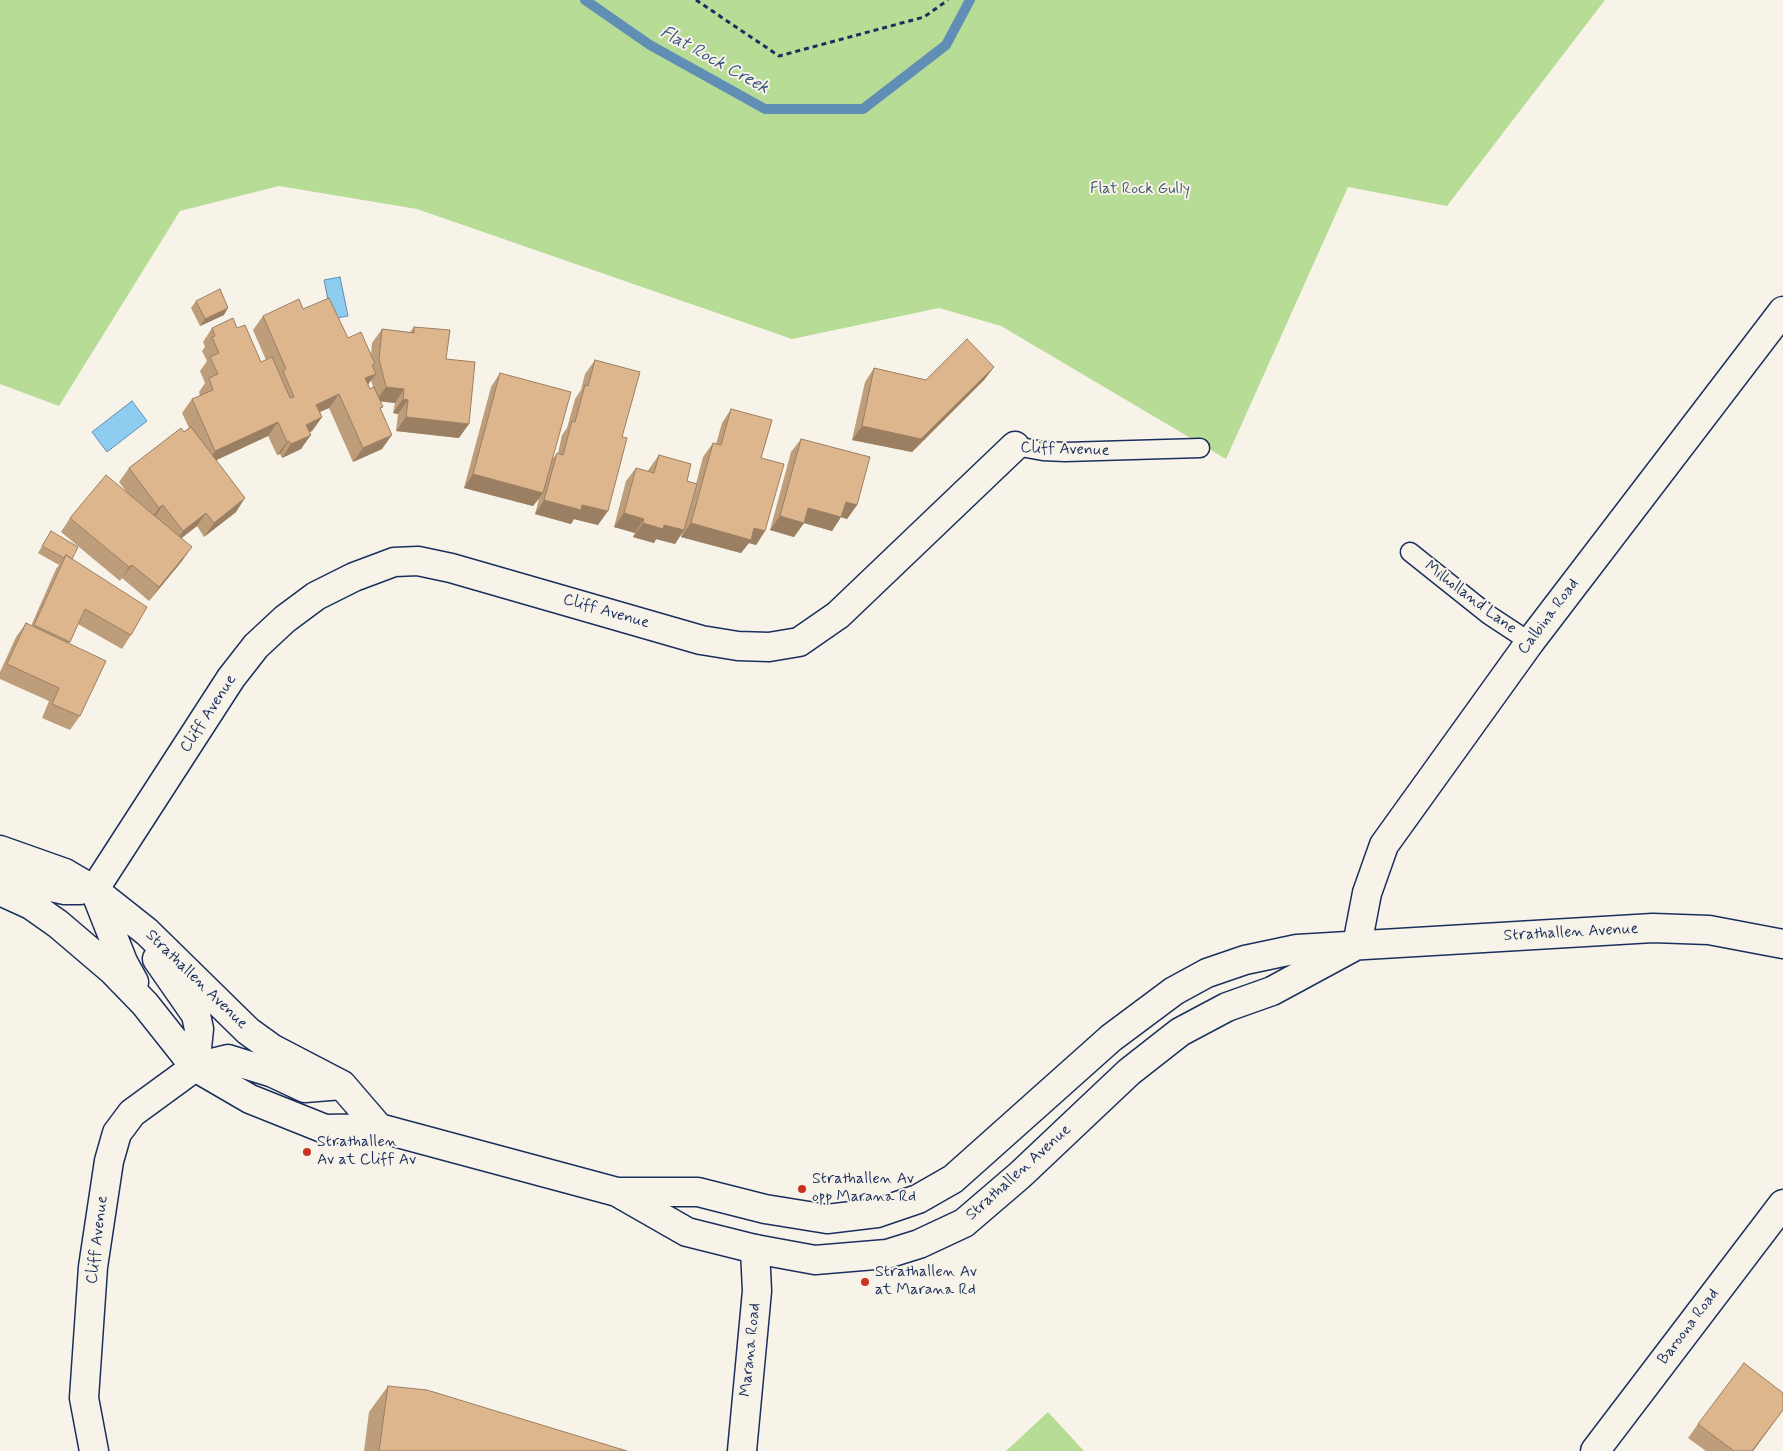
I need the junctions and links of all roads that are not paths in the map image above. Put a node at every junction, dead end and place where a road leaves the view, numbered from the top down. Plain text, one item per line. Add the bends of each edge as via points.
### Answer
1 (1783, 311) edge
2 (1015, 446) joint
3 (1200, 448) dead end
4 (1410, 552) dead end
5 (1530, 642) junction
6 (0, 850) edge
7 (0, 876) edge
8 (94, 890) junction
9 (0, 892) edge
10 (147, 932) junction
11 (1783, 944) edge
12 (1357, 945) junction
13 (145, 1004) junction
14 (195, 1067) junction
15 (342, 1085) junction
16 (380, 1128) junction
17 (617, 1192) junction
18 (1783, 1204) edge
19 (755, 1249) junction
20 (94, 1451) edge
21 (742, 1451) edge
22 (1595, 1451) edge

1 - 5 main road, Calbina Road
2 - 3 lane, Cliff Avenue via 1065,452
2 - 8 main road, Cliff Avenue via 838,615 799,642 769,647 701,640 418,561 394,562 316,596 284,619 256,646 231,678
4 - 5 lane, Milholland Lane via 1489,615
5 - 12 main road, Calbina Road via 1384,845 1367,893
6 - 8 main road, Strathallen Avenue via 65,873
7 - 8 main road via 65,890
8 - 10 main road, Strathallen Avenue
8 - 13 main road via 123,962
9 - 13 main road, Strathallen Avenue via 31,905 58,924 112,970
10 - 14 main road via 153,954 196,1015 199,1029
10 - 15 main road, Strathallen Avenue via 248,1031 273,1049
11 - 12 main road, Strathallen Avenue via 1708,930 1653,928
12 - 17 main road, Strathallen Avenue via 1297,949 1245,960 1207,973 1174,991 1111,1038 953,1179 918,1199 877,1213 827,1219 765,1209 698,1192
12 - 19 main road, Strathallen Avenue via 1272,991 1227,1007 1180,1032 1129,1072 984,1207 941,1235 887,1254 860,1257 815,1260
13 - 14 main road, Strathallen Avenue
14 - 15 main road via 228,1059 273,1073 306,1088
14 - 16 main road, Strathallen Avenue via 250,1100 325,1129
14 - 20 main road, Cliff Avenue via 132,1113 117,1133 108,1161 93,1267 84,1398
15 - 16 main road, Strathallen Avenue
16 - 17 main road, Strathallen Avenue
17 - 19 main road, Strathallen Avenue via 687,1232
18 - 22 main road, Baroona Road
19 - 21 main road, Marana Road via 757,1291

